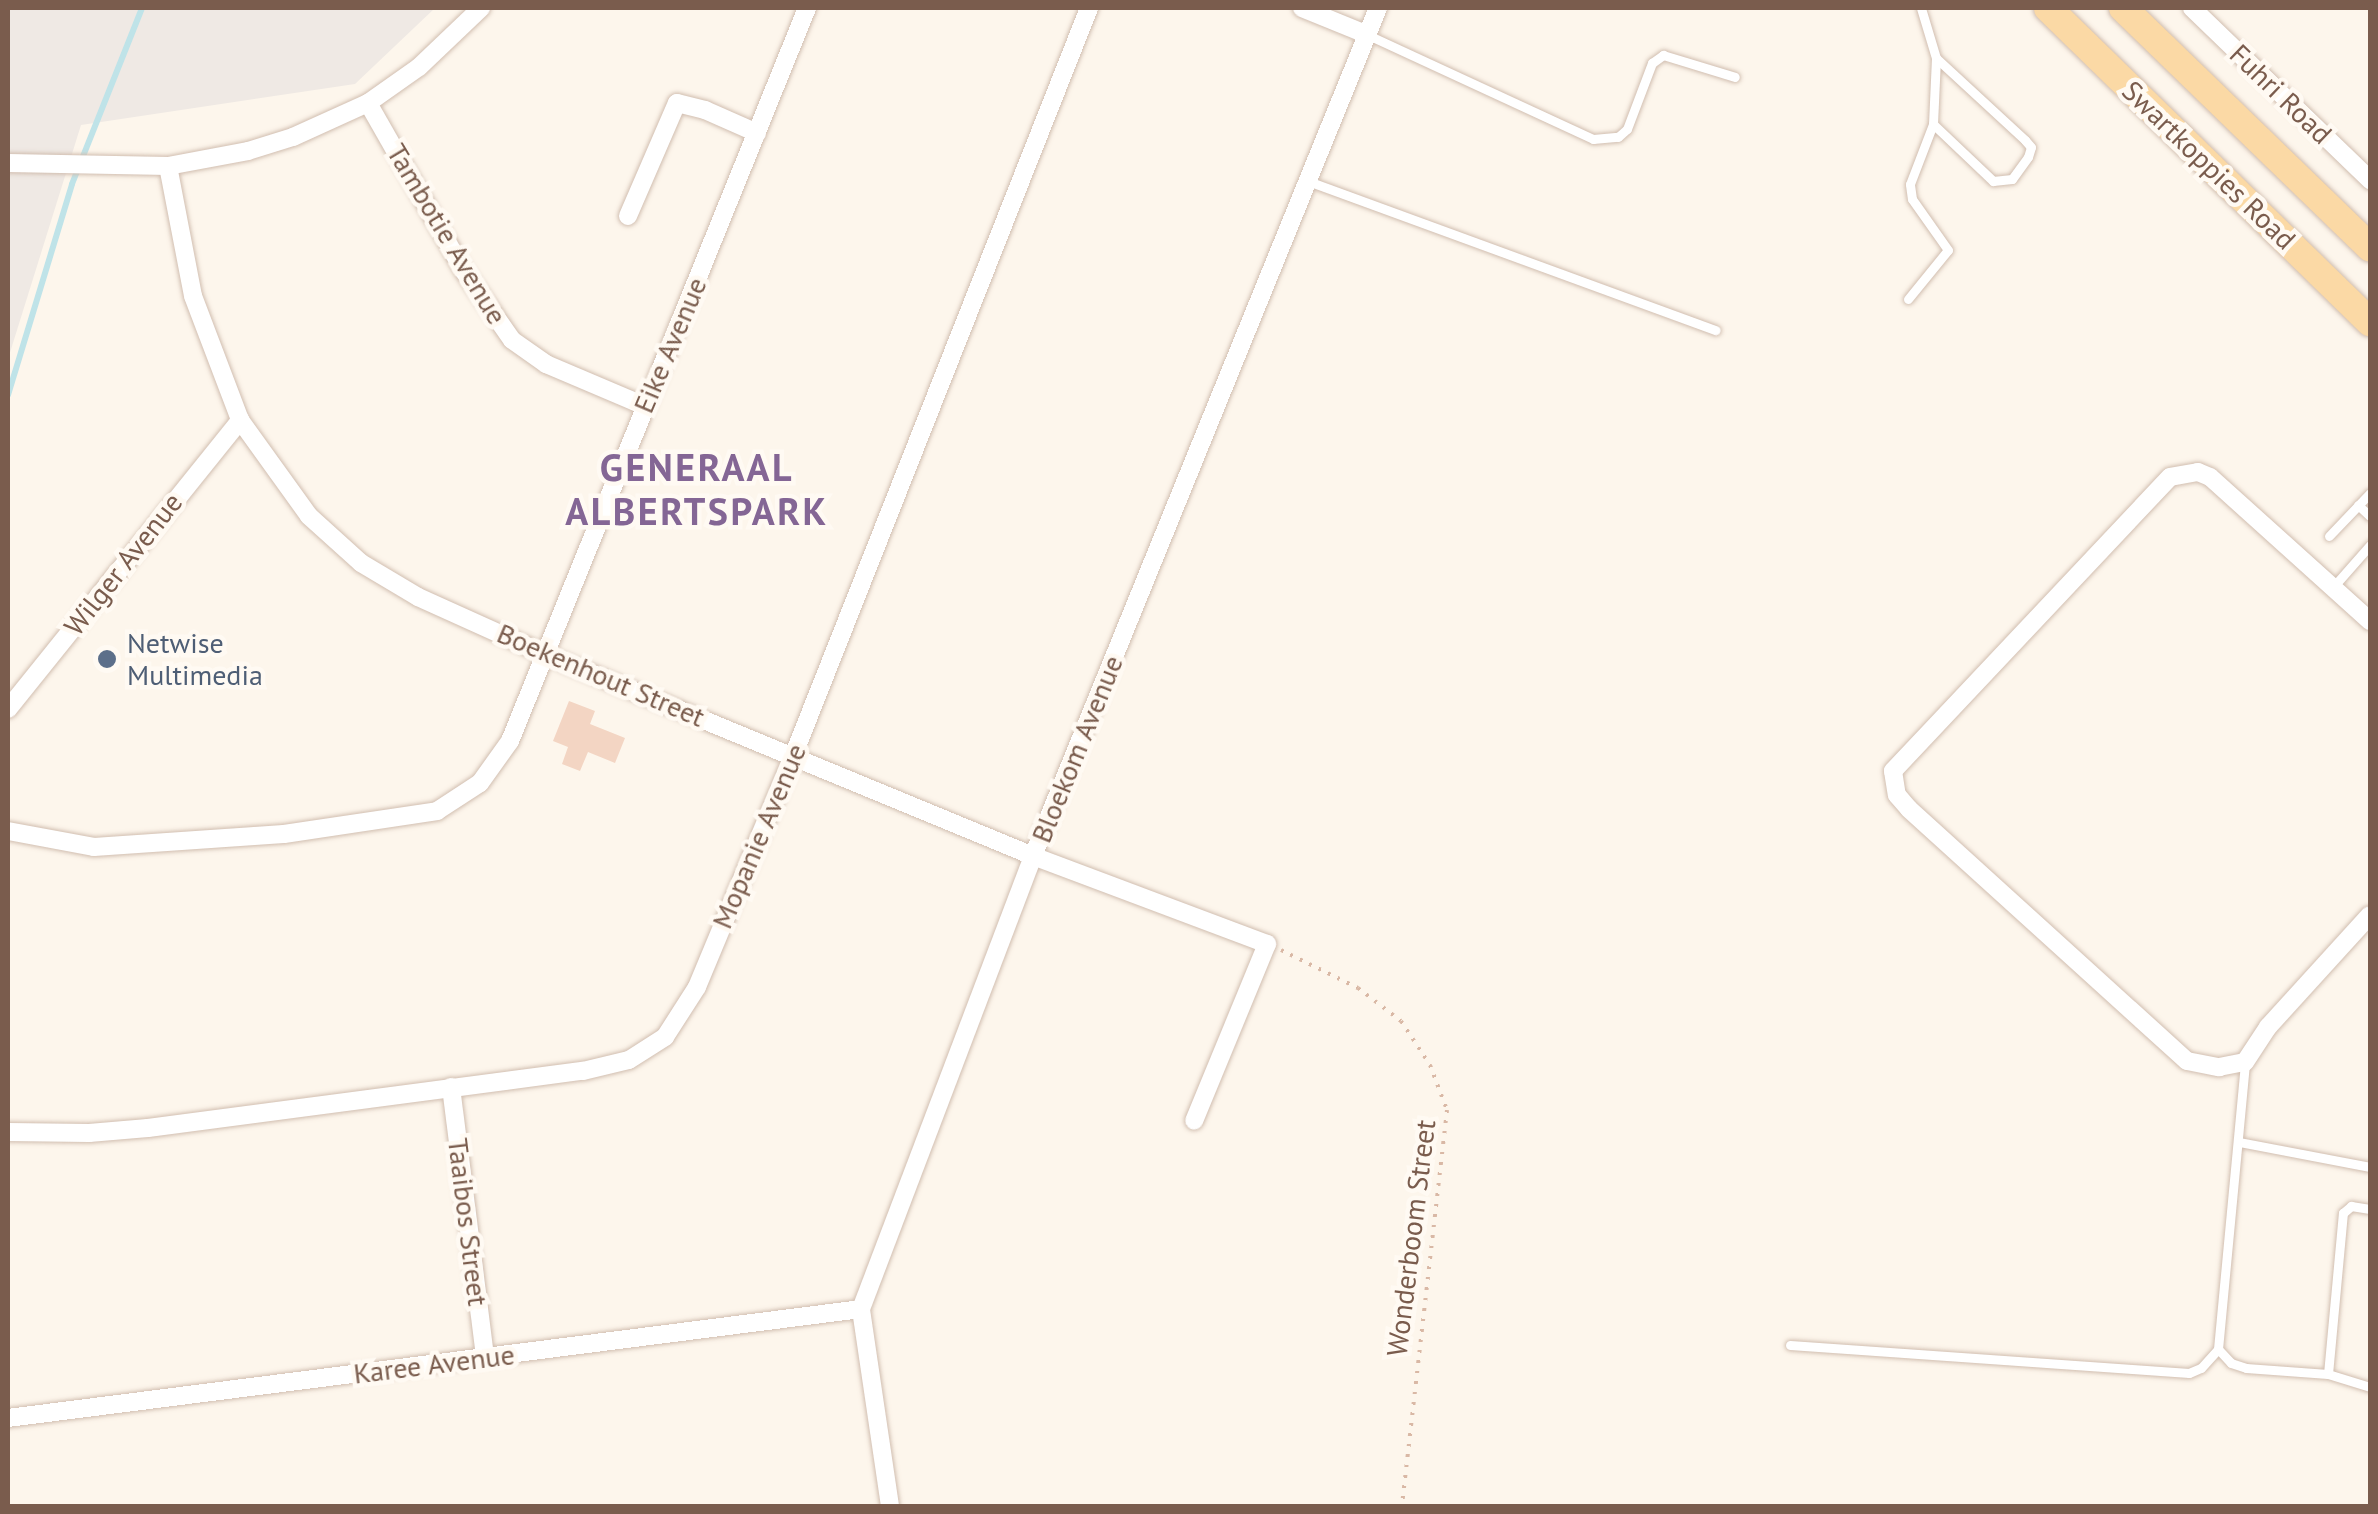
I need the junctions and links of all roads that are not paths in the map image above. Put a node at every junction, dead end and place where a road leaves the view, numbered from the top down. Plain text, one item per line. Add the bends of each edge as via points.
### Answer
1 (481, 8) edge
2 (807, 8) edge
3 (1089, 8) edge
4 (1302, 8) edge
5 (1378, 8) edge
6 (1921, 8) edge
7 (2048, 8) edge
8 (2123, 8) edge
9 (2192, 8) edge
10 (1368, 34) junction
11 (1936, 58) junction
12 (1735, 77) dead end
13 (368, 103) junction
14 (1933, 124) junction
15 (757, 133) junction
16 (8, 164) edge
17 (168, 166) junction
18 (2370, 180) edge
19 (1308, 181) junction
20 (628, 216) dead end
21 (2370, 247) edge
22 (1908, 299) dead end
23 (2370, 322) edge
24 (1716, 330) dead end
25 (645, 406) junction
26 (240, 420) junction
27 (2370, 493) edge
28 (2358, 506) junction
29 (2370, 516) edge
30 (2329, 536) dead end
31 (2370, 545) edge
32 (2334, 586) junction
33 (2370, 621) edge
34 (544, 654) junction
35 (8, 709) edge
36 (794, 754) junction
37 (8, 831) edge
38 (1033, 856) junction
39 (2370, 915) edge
40 (2246, 1062) junction
41 (452, 1087) junction
42 (1194, 1121) dead end
43 (8, 1132) edge
44 (2239, 1142) junction
45 (2370, 1167) edge
46 (2370, 1208) edge
47 (861, 1309) junction
48 (1790, 1344) dead end
49 (2218, 1350) junction
50 (485, 1357) junction
51 (2328, 1374) junction
52 (2370, 1387) edge
53 (8, 1418) edge
54 (890, 1506) edge

1 - 13 street via 419,67
2 - 15 street, Eike Avenue
3 - 36 street, Mopanie Avenue
4 - 10 street
5 - 10 street, Bloekom Avenue
6 - 11 lane
7 - 23 main road, Swartkoppies Road
8 - 21 main road, Swartkoppies Road
9 - 18 street, Fuhri Road
10 - 12 lane via 1593,139 1618,137 1627,129 1652,63 1663,55
10 - 19 street, Bloekom Avenue
11 - 14 lane
11 - 14 lane via 2031,147 2012,179 1994,181
13 - 17 street via 248,152
13 - 25 street, Tambotie Avenue via 464,271 512,340 546,364
14 - 22 lane via 1910,184 1912,199 1948,250
15 - 20 street via 677,103
15 - 25 street, Eike Avenue
16 - 17 street
17 - 26 street, Boekenhout Street via 193,296
19 - 24 lane
19 - 38 street, Bloekom Avenue
25 - 34 street, Eike Avenue
26 - 34 street, Boekenhout Street via 310,516 350,555 418,598
26 - 35 street, Wilger Avenue
27 - 28 lane
28 - 29 lane
28 - 30 lane
31 - 32 lane
32 - 33 street
32 - 40 street via 2210,477 2170,477 1893,771 1897,795 1909,809 2174,1052 2205,1065
34 - 36 street, Boekenhout Street
34 - 37 street, Eike Avenue via 497,763 438,811 147,846 94,847
36 - 38 street, Boekenhout Street
36 - 41 street, Mopanie Avenue via 698,986 664,1037 628,1060 583,1071
38 - 42 street, Boekenhout Street via 1268,944
38 - 47 street, Bloekom Avenue
39 - 40 street via 2268,1027
40 - 44 lane
41 - 43 street, Mopanie Avenue via 148,1128
41 - 50 street, Taaibos Street
44 - 45 lane
44 - 49 lane
46 - 51 lane via 2351,1206 2343,1213
47 - 50 street, Karee Avenue
47 - 54 street, Bloekom Avenue
48 - 49 lane via 2189,1374
49 - 51 lane via 2246,1368
50 - 53 street, Karee Avenue
51 - 52 lane

